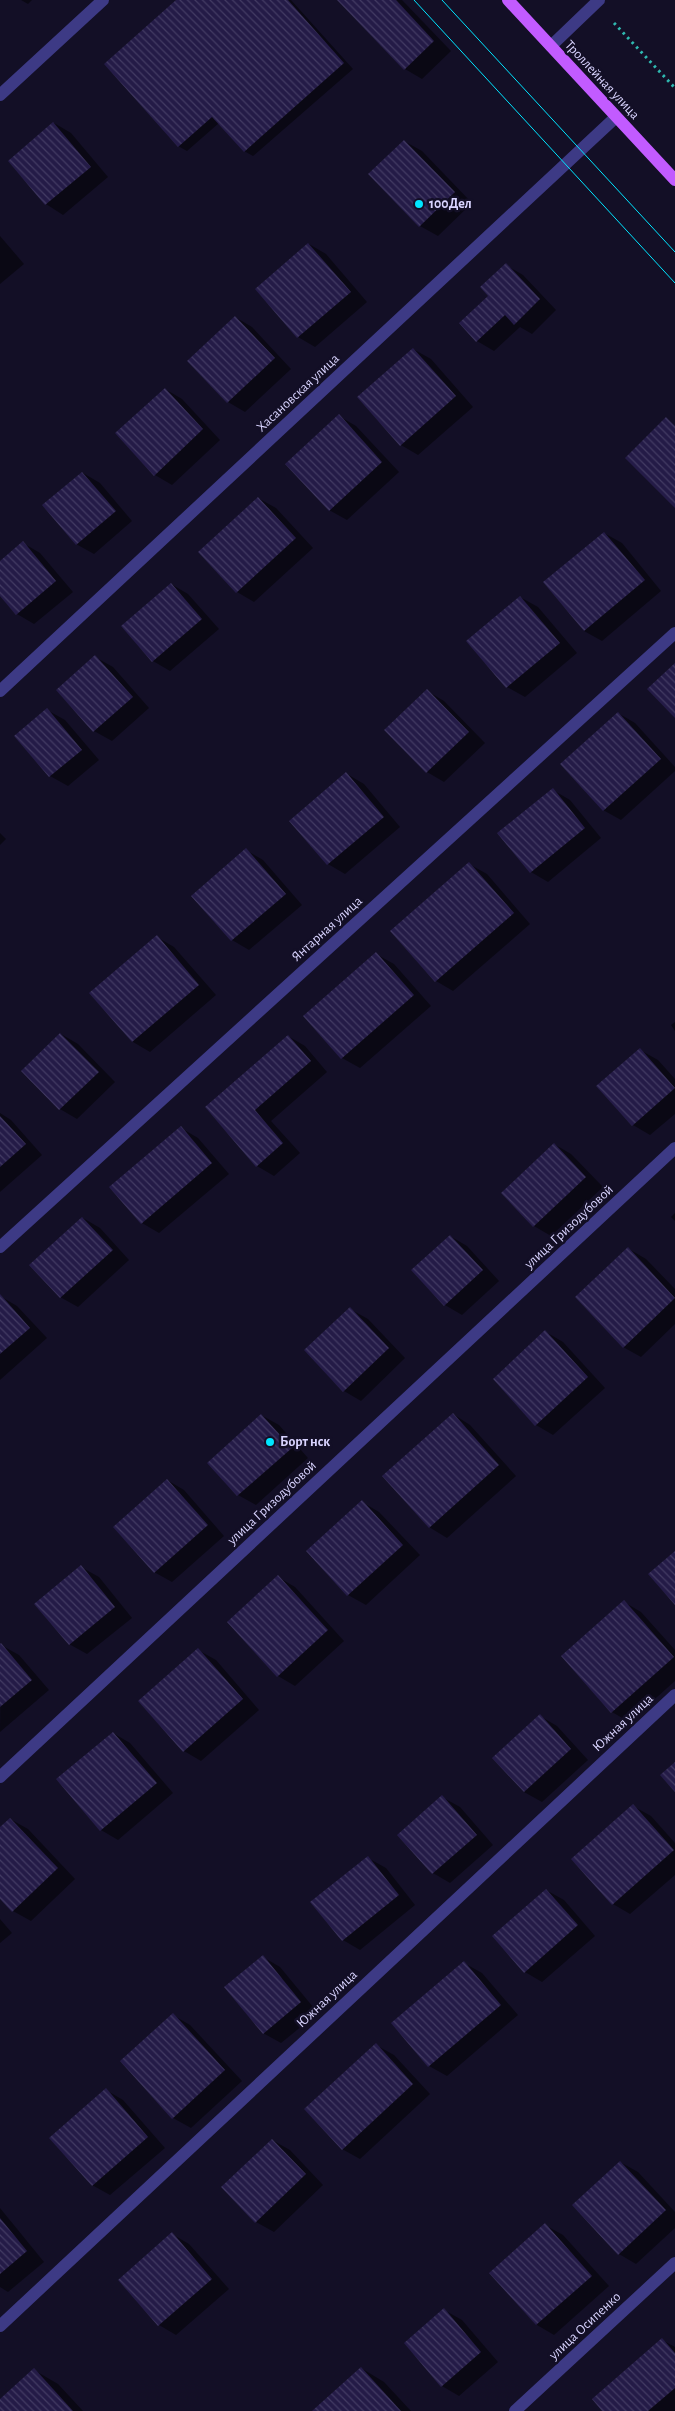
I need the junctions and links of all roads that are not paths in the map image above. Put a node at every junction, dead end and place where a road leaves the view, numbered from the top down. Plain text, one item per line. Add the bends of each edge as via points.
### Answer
1 (103, 0) edge
2 (508, 0) edge
3 (597, 2) edge
4 (551, 46) junction
5 (0, 95) edge
6 (616, 117) junction
7 (675, 180) edge
8 (675, 633) edge
9 (0, 691) edge
10 (675, 1148) edge
11 (0, 1247) edge
12 (675, 1695) edge
13 (0, 1777) edge
14 (675, 2263) edge
15 (0, 2326) edge
16 (515, 2411) edge

1 - 5 street
2 - 4 main road, Троллейная улица
3 - 4 street
4 - 6 main road, Троллейная улица
6 - 7 main road, Троллейная улица
6 - 9 street, Хасановская улица
8 - 11 street, Янтарная улица
10 - 13 street, улица Гризодубовой
12 - 15 street, Южная улица
14 - 16 street, улица Осипенко

